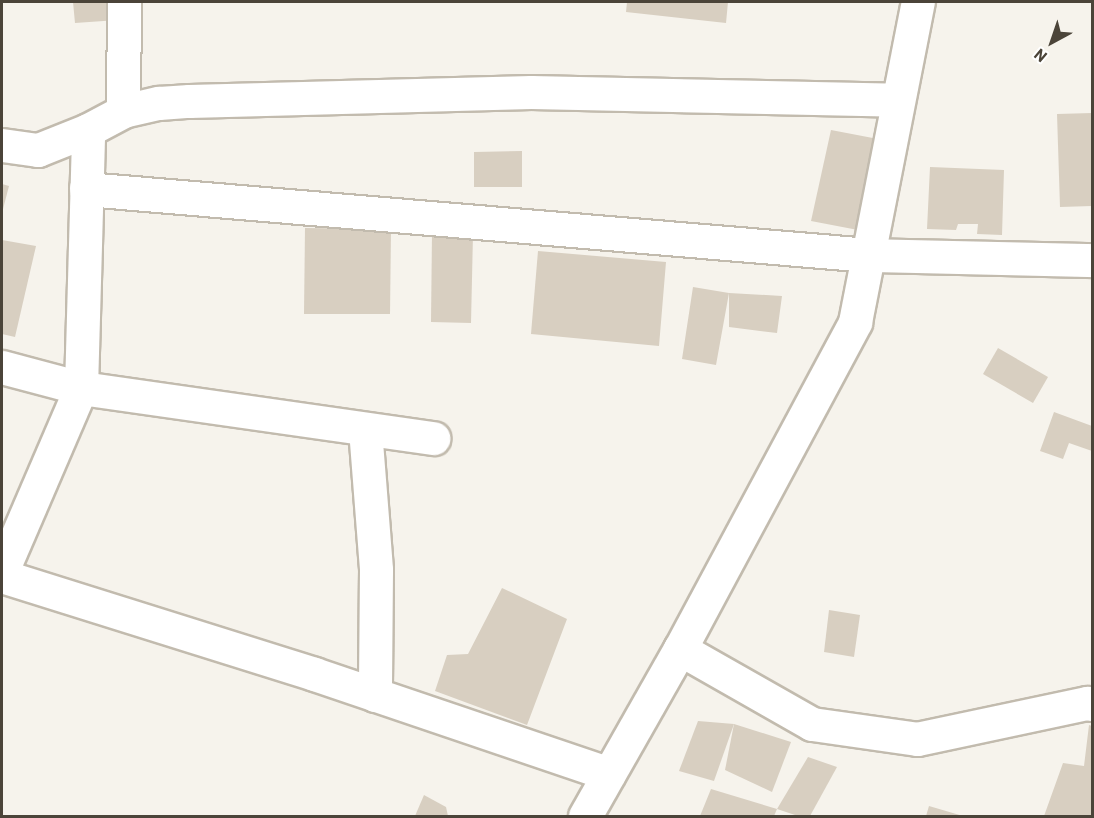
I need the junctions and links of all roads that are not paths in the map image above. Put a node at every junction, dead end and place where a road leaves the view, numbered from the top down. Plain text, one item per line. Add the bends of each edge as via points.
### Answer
1 (124, 2) edge
2 (918, 2) edge
3 (898, 100) junction
4 (123, 111) junction
5 (88, 130) junction
6 (2, 146) edge
7 (86, 189) junction
8 (868, 255) junction
9 (1092, 260) edge
10 (2, 367) edge
11 (81, 388) junction
12 (365, 429) junction
13 (433, 438) dead end
14 (2, 573) edge
15 (680, 649) junction
16 (375, 695) junction
17 (1092, 704) edge
18 (609, 774) junction
19 (585, 816) edge

1 - 4 street
2 - 3 street
3 - 4 street via 531,92 189,101
3 - 8 street
4 - 5 street
5 - 6 street via 38,150
5 - 7 street
7 - 8 street
7 - 11 street
8 - 9 street
8 - 15 street via 855,322
10 - 11 street
11 - 12 street
11 - 14 street
12 - 13 street
12 - 16 street via 376,570
14 - 16 street
15 - 17 street via 812,724 917,739
15 - 18 street
16 - 18 street
18 - 19 street

